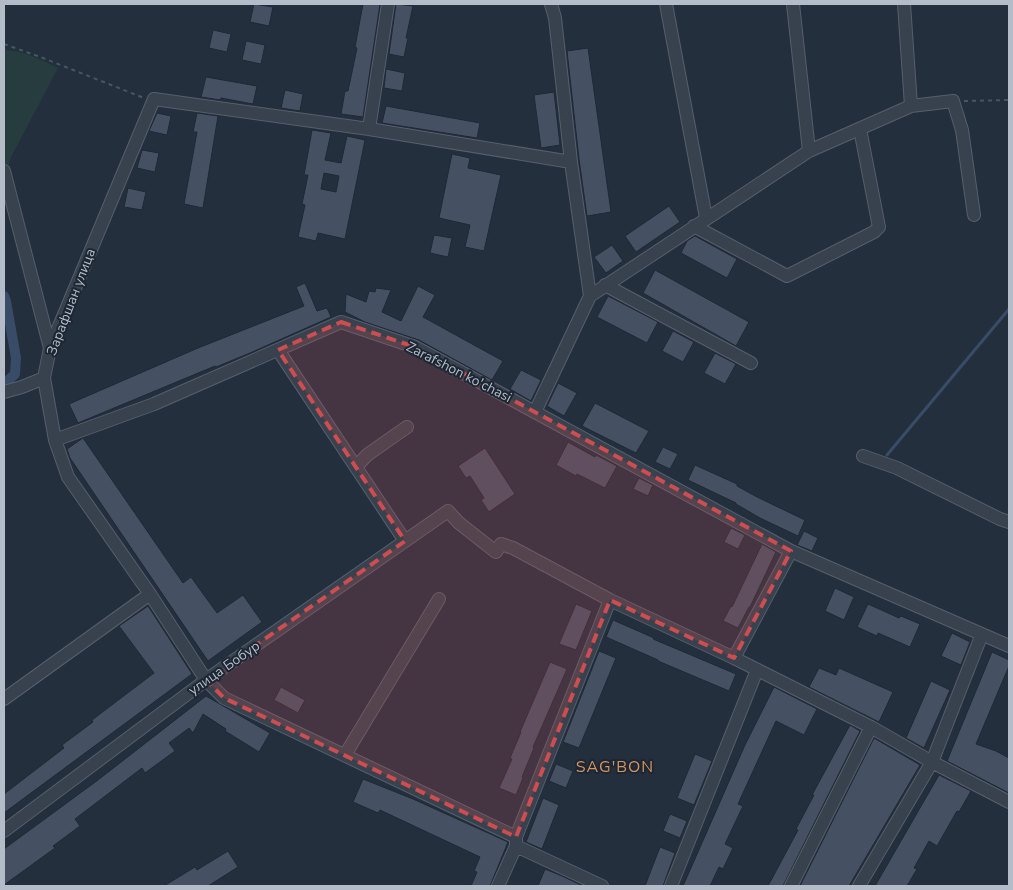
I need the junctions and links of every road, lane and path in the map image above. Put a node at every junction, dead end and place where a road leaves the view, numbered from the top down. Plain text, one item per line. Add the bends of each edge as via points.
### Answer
1 (388, 4) edge
2 (551, 4) edge
3 (666, 4) edge
4 (793, 4) edge
5 (904, 4) edge
6 (4, 44) edge
7 (154, 99) junction
8 (1009, 100) edge
9 (953, 101) junction
10 (911, 106) junction
11 (860, 129) junction
12 (369, 130) junction
13 (809, 151) junction
14 (571, 162) junction
15 (4, 171) edge
16 (974, 215) dead end
17 (706, 218) junction
18 (694, 226) junction
19 (605, 285) junction
20 (590, 296) junction
21 (50, 348) junction
22 (278, 350) junction
23 (751, 363) dead end
24 (44, 378) junction
25 (4, 392) edge
26 (535, 412) junction
27 (407, 427) dead end
28 (55, 440) junction
29 (863, 456) dead end
30 (356, 467) junction
31 (1009, 522) edge
32 (405, 541) junction
33 (791, 551) junction
34 (150, 594) junction
35 (439, 599) dead end
36 (610, 600) junction
37 (982, 634) junction
38 (1009, 646) edge
39 (734, 658) junction
40 (758, 670) junction
41 (206, 680) junction
42 (4, 698) edge
43 (871, 727) junction
44 (345, 755) junction
45 (932, 762) junction
46 (1009, 802) edge
47 (4, 831) edge
48 (516, 841) junction
49 (498, 886) edge
50 (602, 886) edge
51 (671, 886) edge
52 (791, 886) edge
53 (859, 886) edge

1 - 12 street
2 - 14 street via 556,18
3 - 17 street
4 - 13 street
5 - 10 street
6 - 7 path via 140,98
7 - 12 street
7 - 21 street, Зарафшан улица
8 - 9 path
9 - 10 street
9 - 16 street via 962,130
10 - 11 street
11 - 13 street
11 - 18 street via 878,227 874,232 787,276
12 - 14 street
13 - 17 street
14 - 20 street
15 - 21 street
17 - 18 street
18 - 19 street
19 - 20 street
19 - 23 street
20 - 26 street
21 - 24 street, Зарафшан улица
22 - 26 street, Zarafshon ko'chasi via 341,322 415,347
22 - 28 street, Zarafshon ko'chasi via 154,404
22 - 30 street
24 - 25 street
24 - 28 street, Зарафшан улица
26 - 33 street, Zarafshon ko'chasi
27 - 30 street via 366,455
28 - 34 street, Зарафшан улица via 68,477
29 - 31 street via 897,468
30 - 32 street
32 - 36 street, улица Бобур via 448,511 459,524 496,552 501,544 513,548
32 - 41 street, улица Бобур
33 - 37 street, Zarafshon ko'chasi
33 - 39 street
34 - 41 street, Зарафшан улица
34 - 42 street
35 - 44 street
36 - 39 street
36 - 48 street
37 - 38 street, Zarafshon ko'chasi
37 - 45 street
39 - 40 street
40 - 43 street
40 - 51 street
41 - 44 street, Зарафшан улица via 224,698
41 - 47 street, улица Бобур
43 - 45 street
43 - 52 street
44 - 48 street, Зарафшан улица
45 - 46 street
45 - 53 street
48 - 49 street
48 - 50 street, Зарафшан улица

